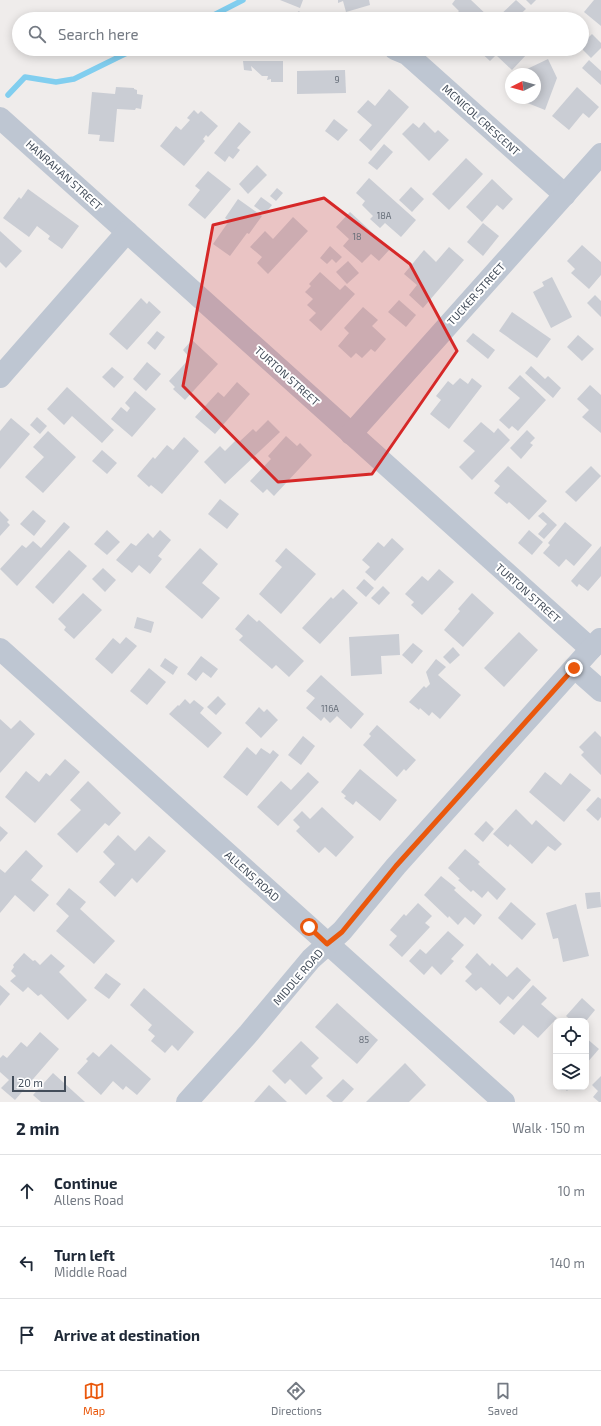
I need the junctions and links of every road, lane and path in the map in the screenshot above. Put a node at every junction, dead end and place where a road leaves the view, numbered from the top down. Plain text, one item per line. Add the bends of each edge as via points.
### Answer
1 (409, 56) edge
2 (3, 121) edge
3 (601, 154) edge
4 (565, 195) junction
5 (127, 232) junction
6 (0, 377) edge
7 (351, 434) junction
8 (596, 644) edge
9 (0, 649) edge
10 (574, 668) junction
11 (601, 691) edge
12 (327, 944) junction
13 (187, 1102) edge
14 (504, 1102) edge

1 - 4 street, MCNICOL CRESCENT
2 - 5 street, HANRAHAN STREET
3 - 4 street, TUCKER STREET
4 - 7 street, TUCKER STREET
5 - 6 street
5 - 7 street, TURTON STREET
7 - 8 street, TURTON STREET
8 - 10 street, MIDDLE ROAD
9 - 12 street, ALLENS ROAD
10 - 11 street
10 - 12 street, MIDDLE ROAD via 401,860 342,932
12 - 13 street, MIDDLE ROAD
12 - 14 street, ALLENS ROAD

